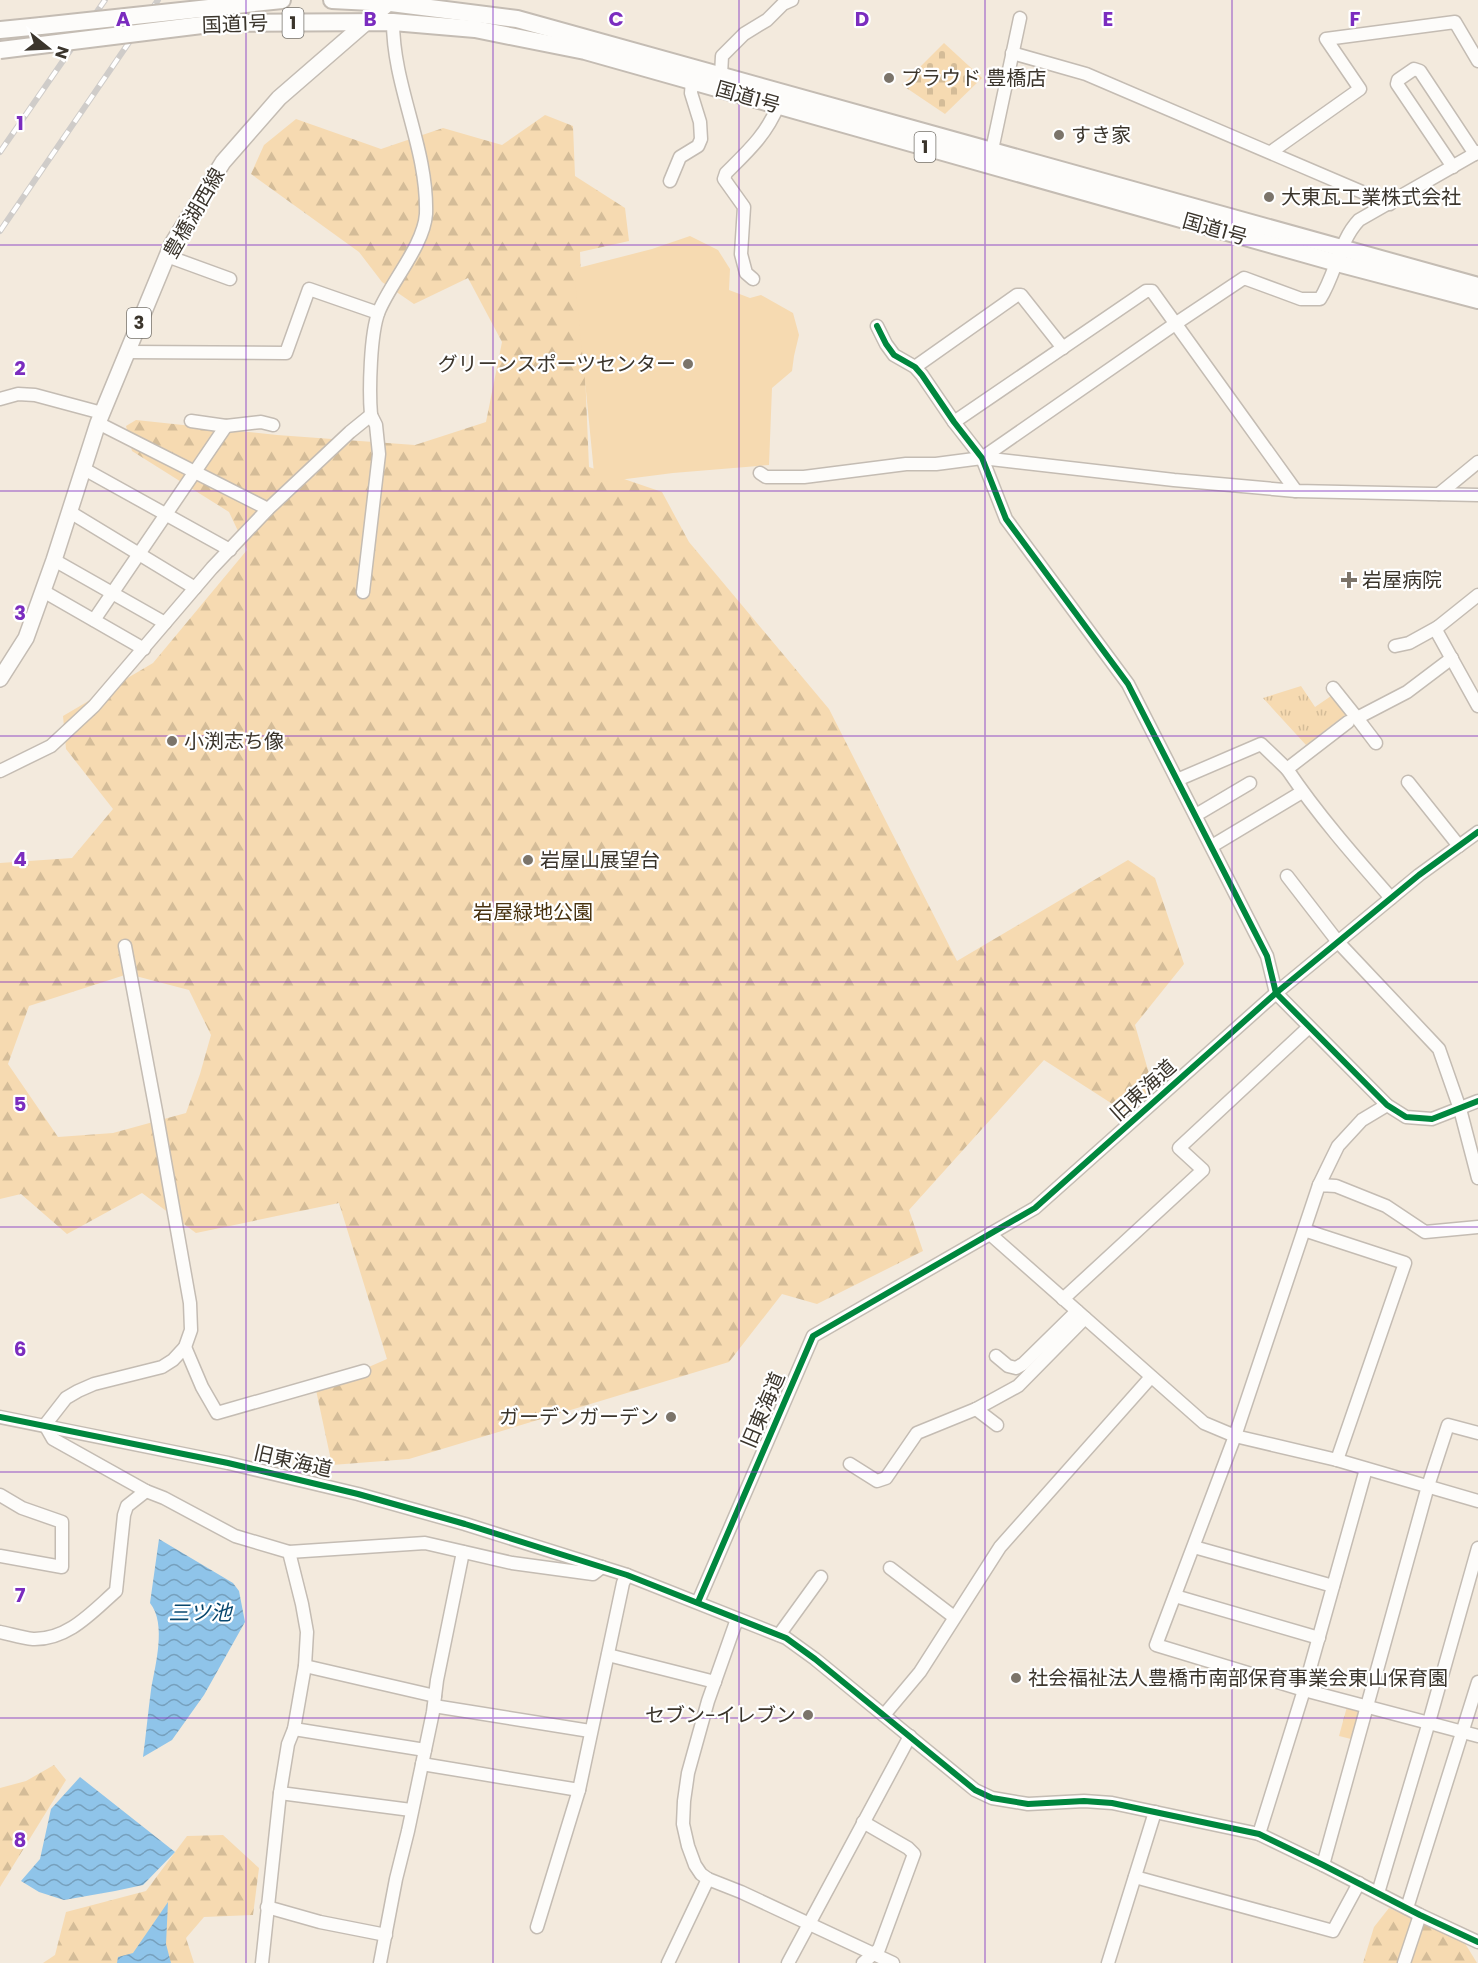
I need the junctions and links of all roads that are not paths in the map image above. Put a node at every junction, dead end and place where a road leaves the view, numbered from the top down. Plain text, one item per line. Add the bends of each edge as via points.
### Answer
1 (282, 0) edge
2 (332, 0) edge
3 (392, 1) edge
4 (785, 1) edge
5 (218, 15) junction
6 (1020, 18) dead end
7 (368, 22) junction
8 (393, 22) junction
9 (0, 30) edge
10 (0, 50) edge
11 (1012, 52) junction
12 (1478, 61) edge
13 (721, 75) junction
14 (692, 81) junction
15 (778, 106) junction
16 (992, 150) junction
17 (1271, 152) junction
18 (1477, 153) edge
19 (1453, 167) junction
20 (670, 181) dead end
21 (1390, 204) junction
22 (1340, 255) junction
23 (167, 256) junction
24 (230, 279) dead end
25 (753, 279) dead end
26 (1478, 286) edge
27 (1478, 300) edge
28 (378, 313) junction
29 (1175, 324) junction
30 (877, 326) dead end
31 (1063, 348) junction
32 (128, 352) junction
33 (915, 367) junction
34 (0, 399) edge
35 (371, 415) junction
36 (100, 418) junction
37 (191, 421) dead end
38 (954, 423) junction
39 (273, 424) dead end
40 (225, 426) junction
41 (982, 459) junction
42 (1478, 462) edge
43 (84, 469) junction
44 (195, 471) junction
45 (760, 473) dead end
46 (1296, 491) junction
47 (1439, 494) junction
48 (1478, 495) edge
49 (268, 509) junction
50 (70, 512) junction
51 (166, 515) junction
52 (230, 550) junction
53 (139, 555) junction
54 (54, 560) junction
55 (195, 588) junction
56 (43, 591) junction
57 (363, 592) dead end
58 (113, 593) junction
59 (1478, 596) edge
60 (94, 620) junction
61 (165, 623) junction
62 (1438, 627) junction
63 (1395, 646) dead end
64 (144, 649) junction
65 (1452, 658) junction
66 (0, 679) edge
67 (1333, 688) dead end
68 (1478, 706) edge
69 (1352, 720) junction
70 (1376, 742) dead end
71 (1287, 769) junction
72 (0, 771) edge
73 (1177, 780) junction
74 (1408, 782) dead end
75 (1250, 783) dead end
76 (1302, 792) junction
77 (1196, 815) junction
78 (1478, 832) edge
79 (1212, 846) junction
80 (1459, 846) junction
81 (1287, 876) dead end
82 (1391, 898) junction
83 (1338, 942) junction
84 (125, 946) dead end
85 (1276, 993) junction
86 (1309, 1027) junction
87 (1478, 1101) edge
88 (1387, 1105) junction
89 (1460, 1109) junction
90 (1478, 1178) edge
91 (1319, 1185) junction
92 (1478, 1227) edge
93 (1304, 1230) junction
94 (990, 1234) junction
95 (1063, 1299) junction
96 (1081, 1315) junction
97 (185, 1347) junction
98 (996, 1356) dead end
99 (364, 1371) dead end
100 (1151, 1377) junction
101 (976, 1409) junction
102 (0, 1417) edge
103 (45, 1425) junction
104 (997, 1425) dead end
105 (1478, 1433) edge
106 (1235, 1436) junction
107 (1337, 1460) junction
108 (850, 1464) dead end
109 (1366, 1469) junction
110 (1428, 1486) junction
111 (146, 1491) junction
112 (0, 1495) edge
113 (1478, 1501) edge
114 (1194, 1547) junction
115 (1478, 1548) edge
116 (289, 1552) junction
117 (463, 1552) junction
118 (0, 1556) edge
119 (602, 1567) junction
120 (890, 1568) dead end
121 (627, 1575) junction
122 (821, 1577) dead end
123 (1333, 1586) junction
124 (1175, 1596) junction
125 (698, 1602) junction
126 (954, 1617) junction
127 (737, 1619) junction
128 (0, 1632) edge
129 (779, 1635) junction
130 (1319, 1638) junction
131 (608, 1655) junction
132 (305, 1666) junction
133 (715, 1682) junction
134 (1478, 1682) edge
135 (1304, 1690) junction
136 (434, 1701) junction
137 (1367, 1706) junction
138 (884, 1715) junction
139 (1429, 1722) junction
140 (294, 1728) junction
141 (590, 1731) junction
142 (1464, 1731) junction
143 (910, 1736) junction
144 (1478, 1736) edge
145 (425, 1750) junction
146 (422, 1764) junction
147 (579, 1790) junction
148 (280, 1793) junction
149 (411, 1810) junction
150 (1155, 1812) junction
151 (863, 1822) junction
152 (1259, 1834) junction
153 (1323, 1864) junction
154 (1135, 1877) junction
155 (708, 1879) junction
156 (1359, 1883) junction
157 (1378, 1893) junction
158 (267, 1907) junction
159 (1407, 1908) junction
160 (1420, 1915) junction
161 (809, 1924) junction
162 (537, 1927) dead end
163 (386, 1935) junction
164 (1478, 1942) edge
165 (873, 1954) junction
166 (262, 1963) edge
167 (380, 1963) edge
168 (668, 1963) edge
169 (788, 1963) edge
170 (863, 1963) edge
171 (893, 1963) edge
172 (1108, 1963) edge
173 (1404, 1963) edge

1 - 5 highway, 国道1号 / 1
2 - 3 highway, 国道1号 / 1
3 - 7 main road, 豊橋湖西線 / 3
3 - 13 highway, 国道1号 / 1 via 517,19
4 - 13 street via 722,56
5 - 7 highway, 国道1号 / 1
5 - 9 highway, 国道1号 / 1, bridge
5 - 10 highway, 国道1号 / 1, bridge
6 - 11 street
7 - 8 highway, 国道1号 / 1
7 - 23 main road, 豊橋湖西線 / 3 via 279,98 223,162
8 - 14 highway, 国道1号 / 1 via 475,29 585,51
8 - 28 street via 393,42 424,183 426,214 423,230
11 - 16 street
11 - 17 street via 1086,74
12 - 17 street via 1455,22 1326,39 1360,89
13 - 16 highway, 国道1号 / 1
14 - 15 highway, 国道1号 / 1
14 - 20 street via 701,139 698,146 680,158
15 - 22 highway, 国道1号 / 1
15 - 25 street via 760,139 724,179 744,207 741,254 746,273
16 - 22 highway, 国道1号 / 1
17 - 21 street
18 - 19 street
18 - 19 street via 1420,70 1414,69 1398,84
19 - 21 street
21 - 22 street via 1359,220 1350,230
22 - 26 highway, 国道1号 / 1
22 - 27 highway, 国道1号 / 1
22 - 29 street via 1320,299 1301,299 1244,278
23 - 24 street
23 - 32 main road, 豊橋湖西線 / 3
28 - 32 street via 309,289 286,353
28 - 35 street via 372,349
29 - 31 street via 1152,291 1146,291
29 - 41 street
29 - 46 street
30 - 33 street via 894,355
31 - 33 street via 1021,295
31 - 38 street
32 - 36 main road, 豊橋湖西線 / 3
33 - 38 street
34 - 36 street via 35,395
35 - 49 street
35 - 57 street via 379,454
36 - 43 main road, 豊橋湖西線 / 3
36 - 44 street
37 - 40 street
38 - 41 street
39 - 40 street
40 - 44 street
41 - 45 street via 804,477 765,477
41 - 46 street
41 - 73 street via 1005,519 1128,684
42 - 47 street
43 - 50 main road, 豊橋湖西線 / 3
43 - 51 street
44 - 49 street
44 - 51 street
46 - 47 street
47 - 48 street
49 - 52 street
50 - 53 street
50 - 54 main road, 豊橋湖西線 / 3
51 - 52 street
51 - 53 street
52 - 55 street
53 - 55 street
53 - 58 street
54 - 56 main road, 豊橋湖西線 / 3
54 - 58 street
55 - 61 street
56 - 60 street
56 - 66 main road, 豊橋湖西線 / 3 via 26,639
58 - 60 street
58 - 61 street
59 - 62 street
60 - 64 street
61 - 64 street
62 - 63 street
62 - 65 street
64 - 72 street via 94,706 51,746
65 - 68 street
65 - 69 street via 1407,692
67 - 69 street
69 - 70 street
69 - 71 street
71 - 73 street via 1261,744
71 - 76 street
73 - 77 street
74 - 80 street
75 - 77 street
76 - 79 street
76 - 82 street
77 - 79 street
78 - 80 street, 旧東海道
79 - 85 street via 1267,956
80 - 82 street, 旧東海道
81 - 83 street
82 - 83 street, 旧東海道
83 - 85 street, 旧東海道
83 - 89 street via 1439,1049
84 - 97 street via 190,1303 192,1330
85 - 86 street
85 - 94 street, 旧東海道 via 1035,1208
86 - 88 street
86 - 95 street via 1179,1148 1203,1170
87 - 89 street
88 - 89 street via 1406,1117 1432,1119
88 - 91 street via 1362,1120 1338,1146
89 - 90 street
91 - 92 street via 1336,1186 1386,1206 1425,1232
91 - 93 street
93 - 106 street
93 - 107 street via 1405,1263
94 - 95 street
94 - 125 street, 旧東海道 via 813,1336
95 - 96 street
96 - 98 street via 1016,1368
96 - 100 street
96 - 101 street via 1018,1386
97 - 99 street via 217,1413
97 - 103 street via 162,1367 94,1384 66,1398
100 - 106 street via 1204,1423
100 - 126 street via 1000,1547
101 - 104 street
101 - 108 street via 917,1433 886,1478 877,1481
102 - 103 street, 旧東海道
103 - 111 street via 53,1439
103 - 119 street, 旧東海道 via 358,1494
105 - 110 street via 1448,1425
106 - 107 street
106 - 114 street
107 - 109 street
109 - 110 street
109 - 123 street
110 - 113 street
110 - 137 street
111 - 116 street via 235,1536
111 - 128 street via 127,1506 124,1515 116,1591 75,1627 56,1636 32,1639
112 - 118 street via 22,1508 62,1522 62,1567
114 - 123 street
114 - 124 street
115 - 139 street
116 - 117 street via 425,1543
116 - 132 street via 307,1632
117 - 119 street via 593,1574
117 - 136 street
119 - 121 street, 旧東海道
120 - 126 street
121 - 125 street, 旧東海道
121 - 131 street
122 - 129 street
123 - 130 street
124 - 130 street
124 - 135 street via 1156,1644
125 - 127 street
126 - 138 street via 920,1672
127 - 129 street
127 - 133 street
129 - 138 street
130 - 135 street
131 - 133 street
131 - 141 street
132 - 136 street
132 - 140 street
133 - 155 street via 688,1773 683,1824 695,1865
134 - 142 street
135 - 137 street
135 - 152 street
136 - 141 street
136 - 145 street
137 - 139 street
137 - 153 street
138 - 143 street
139 - 142 street
139 - 157 street
140 - 145 street
140 - 148 street
141 - 147 street
142 - 144 street
142 - 159 street
143 - 150 street via 975,1790 992,1798 1028,1804 1112,1803
143 - 151 street
145 - 146 street
146 - 147 street
146 - 149 street
147 - 162 street
148 - 149 street
148 - 158 street
149 - 163 street
150 - 152 street
150 - 154 street
151 - 161 street
151 - 165 street via 914,1854 879,1949
152 - 153 street
153 - 156 street
154 - 156 street via 1333,1931
154 - 172 street
155 - 161 street
155 - 168 street
156 - 157 street
157 - 159 street
158 - 163 street
158 - 166 street
159 - 160 street
160 - 164 street
160 - 173 street
161 - 165 street
161 - 169 street
163 - 167 street
165 - 170 street
165 - 171 street

